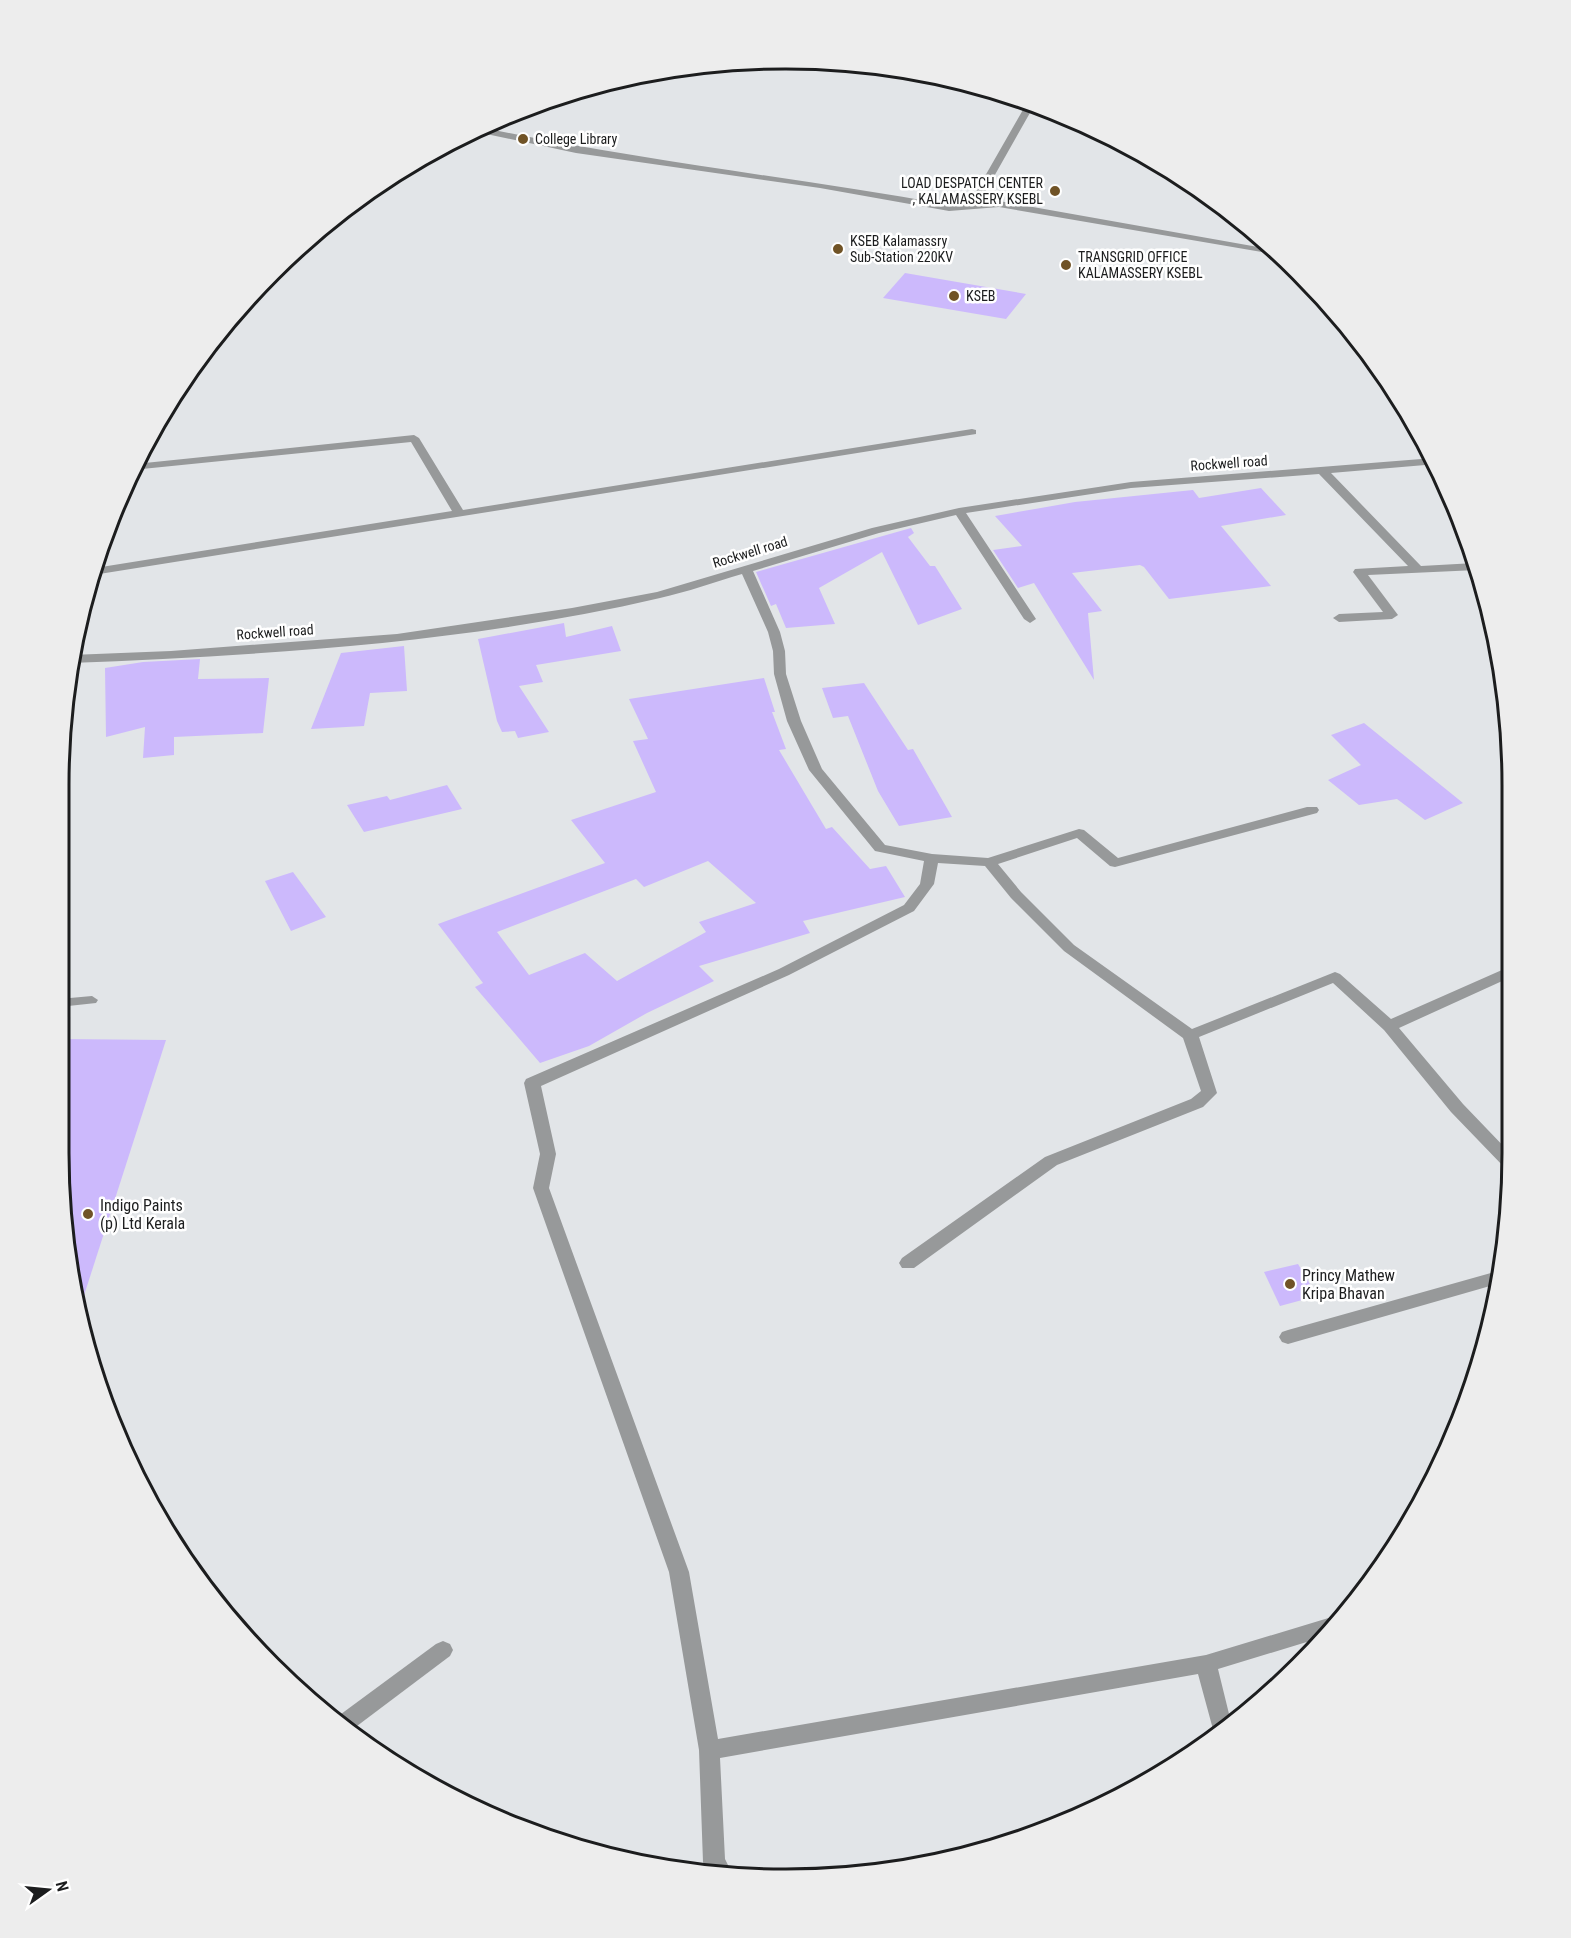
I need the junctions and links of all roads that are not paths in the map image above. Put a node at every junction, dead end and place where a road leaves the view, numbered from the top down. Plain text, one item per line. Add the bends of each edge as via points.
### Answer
1 (1026, 111) edge
2 (492, 133) edge
3 (972, 207) junction
4 (1262, 251) edge
5 (972, 432) dead end
6 (1424, 462) edge
7 (145, 466) edge
8 (1323, 471) junction
9 (959, 511) junction
10 (459, 513) junction
11 (1468, 567) edge
12 (746, 569) junction
13 (1418, 570) junction
14 (102, 571) edge
15 (1339, 618) dead end
16 (1030, 620) dead end
17 (81, 659) edge
18 (1312, 810) dead end
19 (932, 858) junction
20 (989, 862) junction
21 (1502, 975) edge
22 (92, 1000) dead end
23 (69, 1002) edge
24 (1389, 1026) junction
25 (1190, 1035) junction
26 (1502, 1155) edge
27 (908, 1263) dead end
28 (1490, 1278) edge
29 (1288, 1337) dead end
30 (1320, 1630) edge
31 (442, 1650) dead end
32 (1206, 1664) junction
33 (348, 1720) edge
34 (1221, 1722) edge
35 (709, 1750) junction
36 (716, 1865) edge

1 - 3 street
2 - 3 street via 576,150 949,208
3 - 4 street via 999,204
5 - 10 street
6 - 8 street, Rockwell road
7 - 10 street via 414,438
8 - 9 street, Rockwell road via 1131,485
8 - 13 street
9 - 12 street, Rockwell road via 876,530
9 - 16 street
10 - 14 street
11 - 13 street
12 - 17 street, Rockwell road via 648,597 397,638
12 - 19 street via 774,632 780,674 794,721 816,770 880,848
13 - 15 street via 1359,572 1392,615
18 - 20 street via 1115,863 1078,832
19 - 20 street
19 - 35 street via 927,884 909,908 784,972 532,1083 548,1154 542,1188 679,1572
20 - 25 street via 1069,948
21 - 24 street
22 - 23 lane
24 - 25 street via 1335,977
24 - 26 street via 1457,1108
25 - 27 street via 1209,1093 1197,1103 1051,1161
28 - 29 street
30 - 32 street
31 - 33 street
32 - 34 street
32 - 35 street
35 - 36 street

